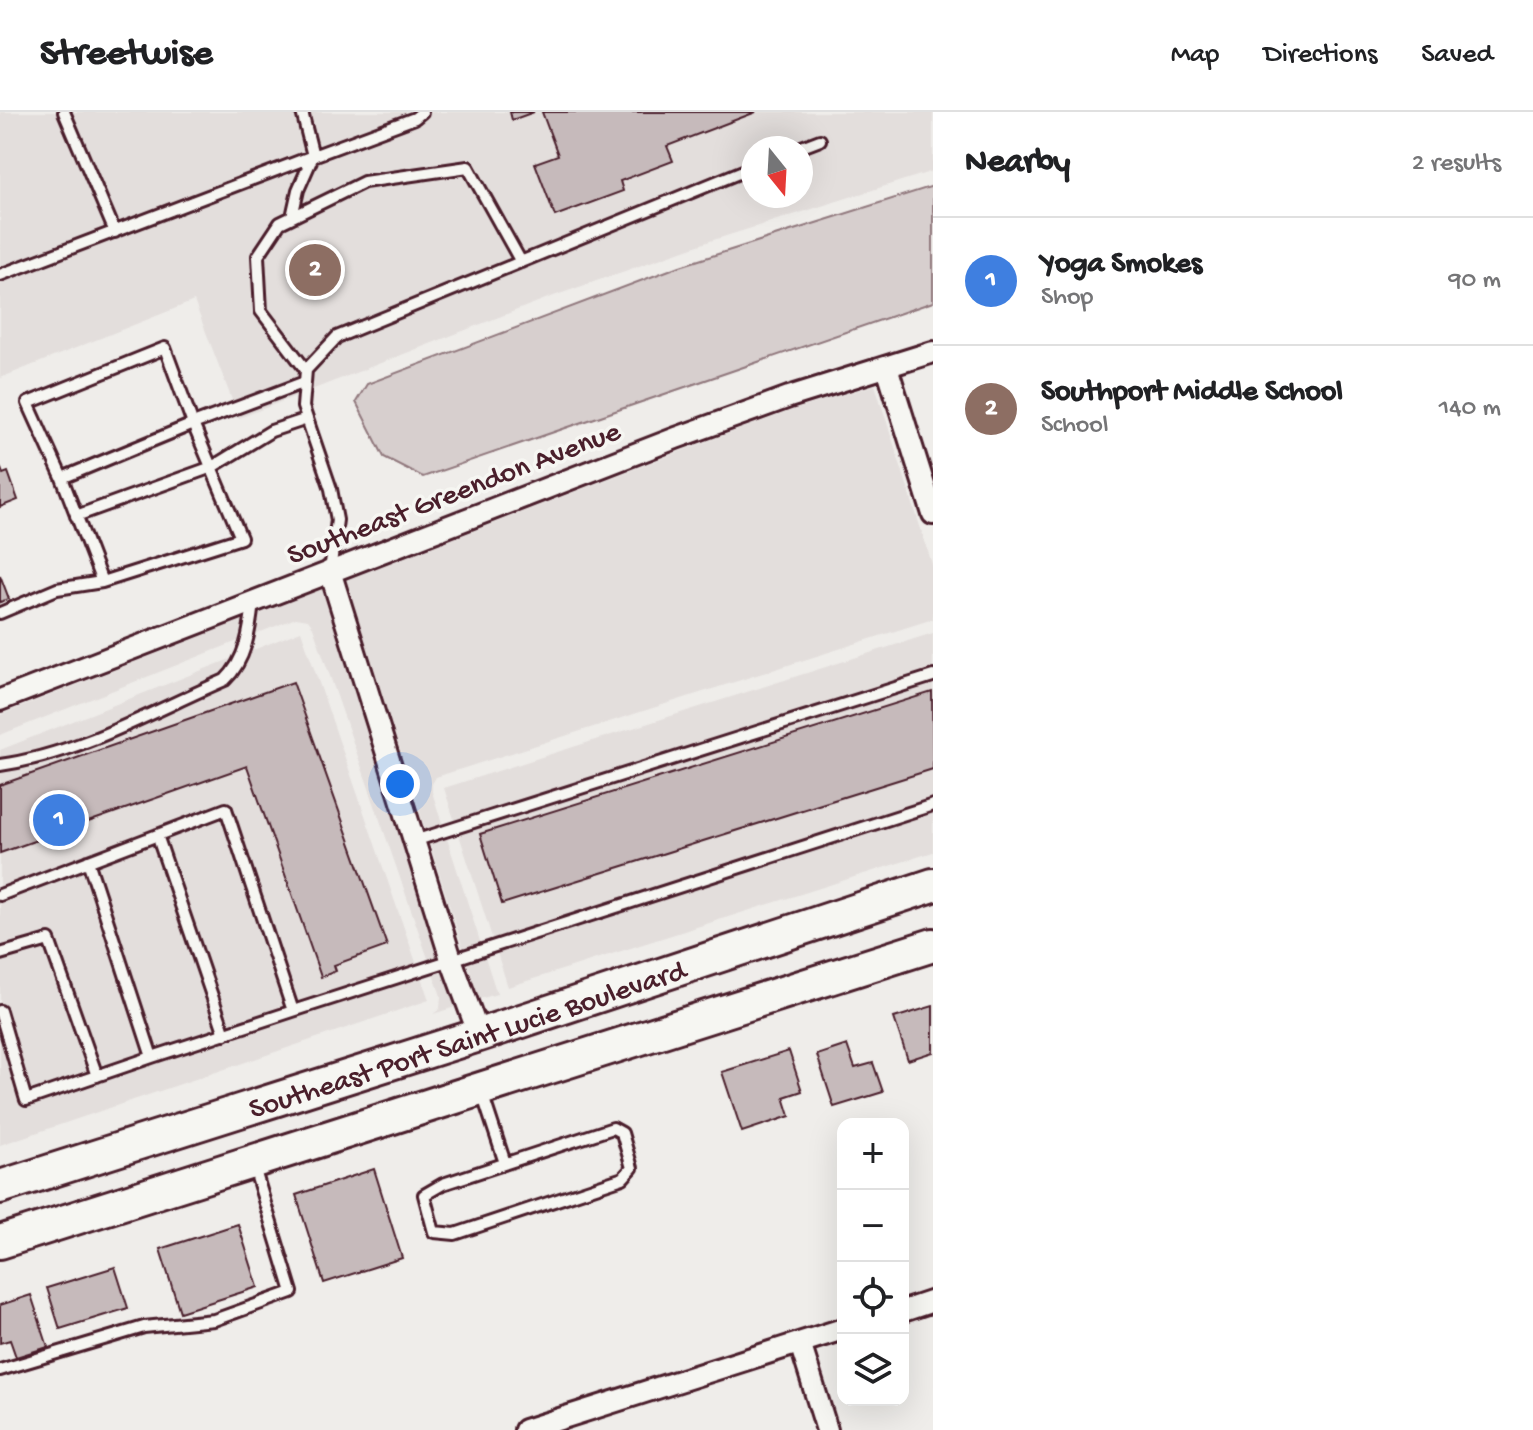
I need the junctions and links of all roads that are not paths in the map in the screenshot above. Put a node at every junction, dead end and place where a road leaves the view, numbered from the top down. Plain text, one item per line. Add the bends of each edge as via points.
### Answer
1 (64, 112) edge
2 (302, 112) edge
3 (422, 112) edge
4 (820, 140) dead end
5 (813, 143) edge
6 (313, 156) junction
7 (741, 172) edge
8 (292, 217) junction
9 (115, 232) junction
10 (521, 262) junction
11 (0, 275) edge
12 (933, 352) edge
13 (887, 367) junction
14 (306, 370) junction
15 (305, 382) junction
16 (307, 419) junction
17 (193, 424) junction
18 (212, 467) junction
19 (62, 478) junction
20 (932, 504) edge
21 (76, 516) junction
22 (330, 571) junction
23 (102, 582) junction
24 (254, 601) junction
25 (0, 613) edge
26 (933, 676) edge
27 (0, 700) edge
28 (0, 765) edge
29 (933, 805) edge
30 (157, 835) junction
31 (414, 841) junction
32 (88, 861) junction
33 (933, 885) edge
34 (0, 895) edge
35 (933, 945) edge
36 (0, 954) edge
37 (451, 959) junction
38 (0, 1011) edge
39 (293, 1011) junction
40 (225, 1034) junction
41 (479, 1035) junction
42 (152, 1057) junction
43 (97, 1076) junction
44 (481, 1087) junction
45 (252, 1161) junction
46 (505, 1163) junction
47 (0, 1187) edge
48 (0, 1242) edge
49 (933, 1301) edge
50 (909, 1309) edge
51 (837, 1331) edge
52 (800, 1343) junction
53 (0, 1370) edge
54 (525, 1430) edge
55 (827, 1430) edge

1 - 9 lane
2 - 6 lane
3 - 6 lane
4 - 5 lane
6 - 8 lane
6 - 9 lane
7 - 10 lane
8 - 10 lane via 364,182 468,167
8 - 14 lane via 280,223 258,256 261,311
9 - 11 lane
10 - 14 lane via 337,337
12 - 13 street, Southeast Greendon Avenue
13 - 20 street
13 - 22 street, Southeast Greendon Avenue via 690,432
14 - 15 lane
15 - 16 lane
15 - 17 lane
16 - 18 lane via 271,431
16 - 22 lane via 337,520
17 - 18 lane
17 - 19 lane
17 - 19 lane via 165,348 28,403
18 - 21 lane
18 - 23 lane via 241,538
19 - 21 lane
21 - 23 lane
22 - 24 street, Southeast Greendon Avenue
22 - 31 street
23 - 25 lane via 57,589
24 - 27 street, Southeast Greendon Avenue
24 - 28 lane via 240,660 225,680 76,746
26 - 31 lane
29 - 37 lane
30 - 32 lane
30 - 39 lane via 226,809
30 - 40 lane
31 - 37 street
32 - 34 lane
32 - 42 lane
33 - 41 main road, Southeast Port Saint Lucie Boulevard
35 - 44 main road, Southeast Port Saint Lucie Boulevard
36 - 43 lane via 49,940
37 - 39 lane
37 - 41 street
38 - 43 lane via 26,1100
39 - 40 lane
40 - 42 lane
41 - 47 main road, Southeast Port Saint Lucie Boulevard
42 - 43 lane
44 - 45 main road, Southeast Port Saint Lucie Boulevard
44 - 46 lane
45 - 48 main road, Southeast Port Saint Lucie Boulevard
45 - 53 lane via 292,1292 214,1320 144,1327
46 - 46 lane via 424,1195 434,1232 455,1234 623,1178 632,1168 622,1133 613,1128
49 - 50 street
51 - 52 street
52 - 54 street
52 - 55 street

